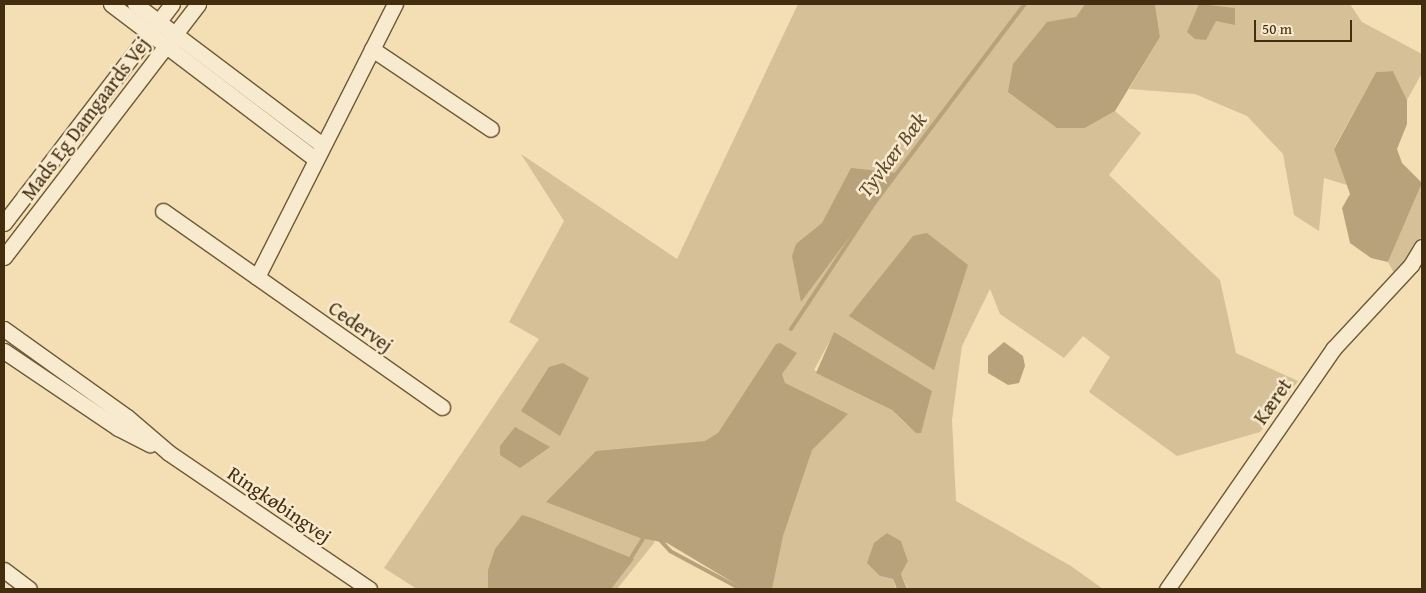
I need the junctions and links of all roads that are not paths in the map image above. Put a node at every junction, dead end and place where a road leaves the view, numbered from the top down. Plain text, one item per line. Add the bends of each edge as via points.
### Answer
1 (111, 4) edge
2 (135, 4) edge
3 (172, 4) edge
4 (198, 4) edge
5 (395, 4) edge
6 (158, 22) junction
7 (148, 34) junction
8 (169, 41) junction
9 (372, 49) junction
10 (490, 129) dead end
11 (322, 145) junction
12 (315, 159) junction
13 (163, 210) dead end
14 (4, 223) edge
15 (1422, 247) edge
16 (4, 257) edge
17 (258, 277) junction
18 (4, 329) edge
19 (4, 351) edge
20 (442, 407) dead end
21 (169, 453) junction
22 (4, 570) edge
23 (29, 589) edge
24 (369, 589) edge
25 (1167, 589) edge

1 - 7 street
2 - 6 street
3 - 6 street, Mads Eg Damgaards Vej
4 - 8 street, Mads Eg Damgaards Vej
5 - 9 street
6 - 7 street, Mads Eg Damgaards Vej
6 - 8 street
7 - 8 street
7 - 14 street, Mads Eg Damgaards Vej
8 - 11 street
8 - 12 street
8 - 16 street, Mads Eg Damgaards Vej
9 - 10 street
9 - 11 street
11 - 12 street
12 - 17 street
13 - 17 street, Cedervej
15 - 25 street, Kæret via 1411,265 1333,349
17 - 20 street, Cedervej
18 - 21 street, Ringkøbingvej via 127,417
19 - 21 street, Ringkøbingvej via 118,428
21 - 24 street, Ringkøbingvej
22 - 23 street

